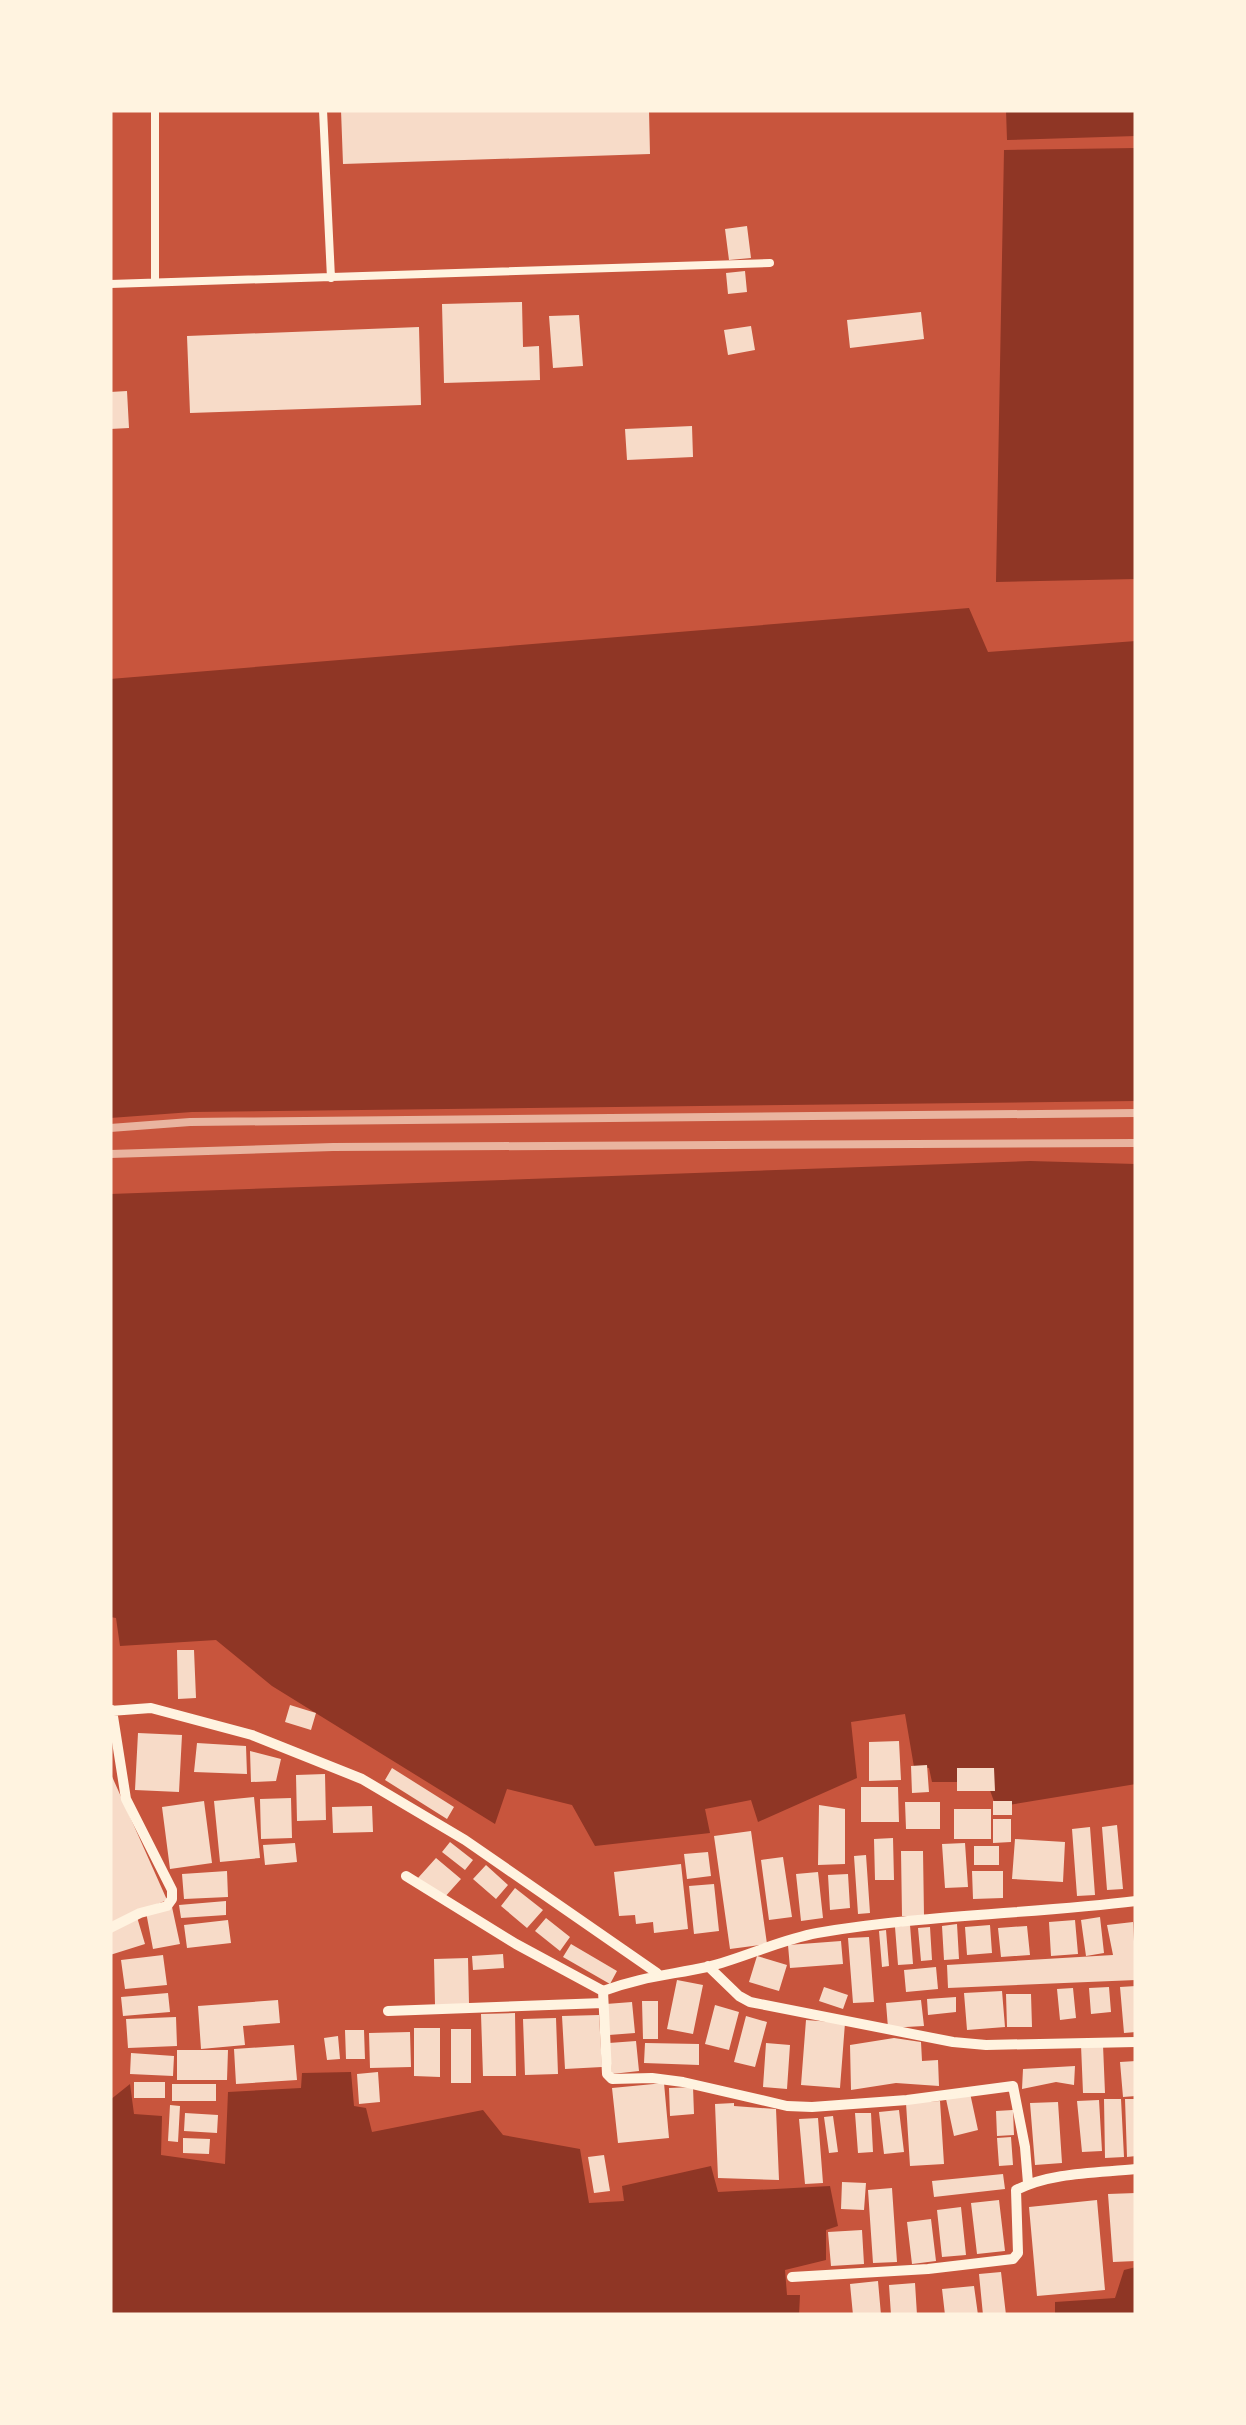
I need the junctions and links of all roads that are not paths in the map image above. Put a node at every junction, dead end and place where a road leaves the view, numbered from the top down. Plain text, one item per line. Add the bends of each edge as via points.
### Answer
1 (156, 110) edge
2 (323, 110) edge
3 (770, 262) dead end
4 (331, 278) junction
5 (154, 282) junction
6 (110, 284) edge
7 (111, 1710) edge
8 (406, 1876) dead end
9 (1136, 1901) edge
10 (110, 1928) edge
11 (708, 1966) junction
12 (657, 1974) junction
13 (603, 1997) junction
14 (388, 2011) dead end
15 (1136, 2042) edge
16 (1136, 2169) edge
17 (1028, 2184) junction
18 (792, 2277) dead end

1 - 5 lane
2 - 4 lane
3 - 4 lane
4 - 5 lane
5 - 6 lane
7 - 10 street via 126,1799 172,1899
7 - 12 street via 150,1708 223,1727 362,1778 465,1840
8 - 13 street
9 - 11 street via 865,1926 801,1936
11 - 12 street
11 - 15 street via 750,2002 920,2037 986,2045
12 - 13 street
13 - 14 street
13 - 17 street via 612,2079 683,2082 812,2107 1013,2086
16 - 17 street
17 - 18 street via 1015,2194 1013,2259

